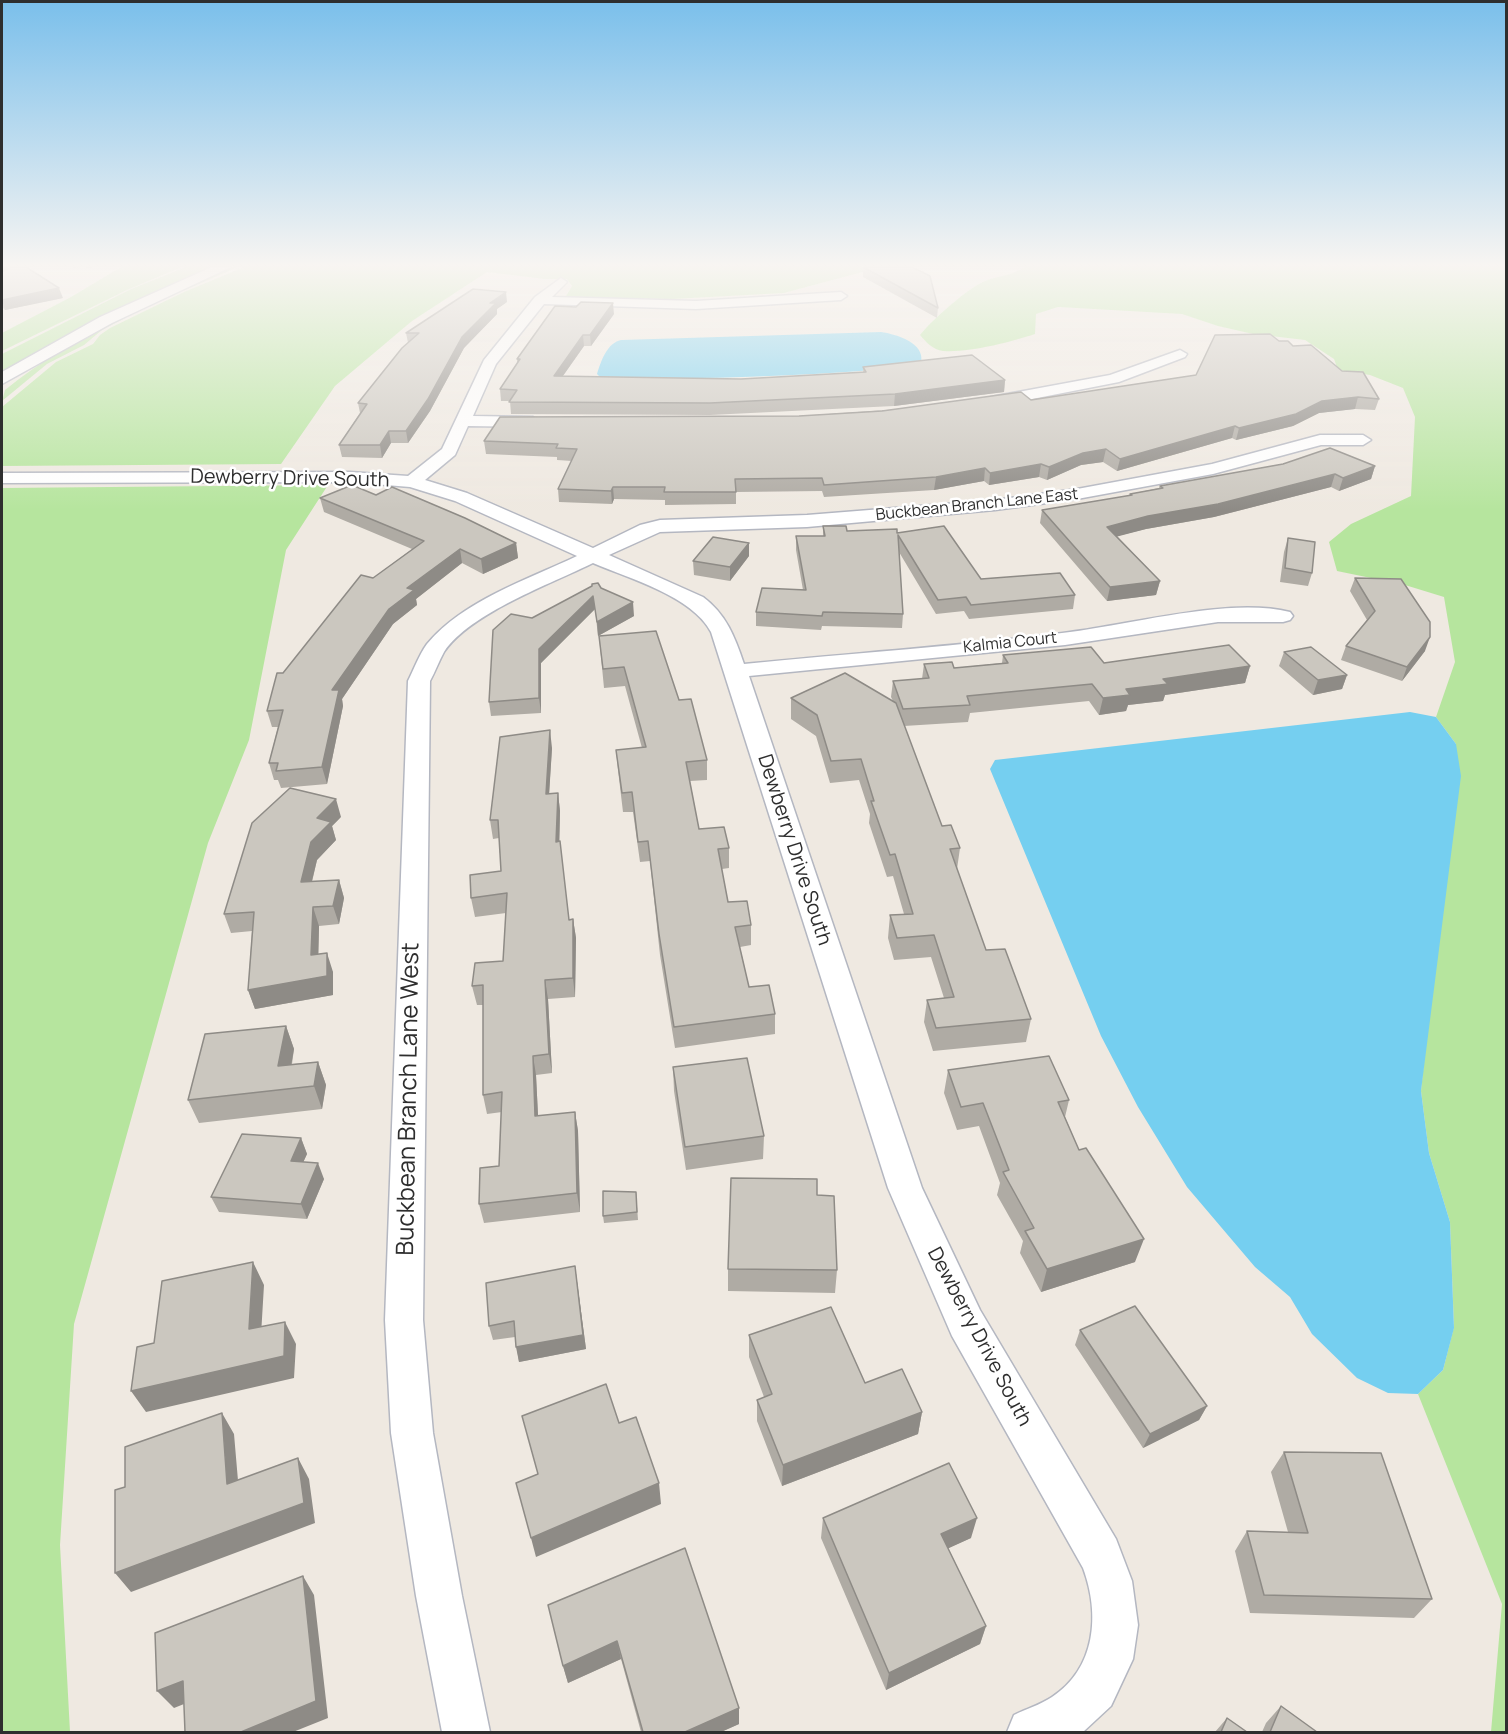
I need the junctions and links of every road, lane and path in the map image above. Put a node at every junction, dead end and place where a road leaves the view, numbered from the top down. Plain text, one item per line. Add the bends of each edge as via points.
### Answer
1 (57, 348) edge
2 (501, 348) edge
3 (1180, 354) dead end
4 (27, 365) junction
5 (2, 379) edge
6 (2, 387) edge
7 (975, 404) edge
8 (463, 421) junction
9 (550, 422) edge
10 (1363, 440) dead end
11 (2, 478) edge
12 (412, 482) junction
13 (591, 555) junction
14 (1283, 616) dead end
15 (736, 671) junction
16 (466, 1732) edge
17 (1031, 1732) edge

1 - 4 street
2 - 8 street via 489,363
3 - 7 street via 1137,372 1090,385
4 - 5 street
4 - 6 street
8 - 9 street
8 - 12 street via 443,459
10 - 13 street, Buckbean Branch Lane East via 1320,440 1214,469 994,505 807,521 660,526
11 - 12 street, Dewberry Drive South via 350,477
12 - 13 street, Dewberry Drive South via 461,497
13 - 15 street, Dewberry Drive South via 709,610 718,620
13 - 16 street, Buckbean Branch Lane West via 491,604 457,626 435,649 419,681 404,1320 412,1433
14 - 15 street, Kalmia Court via 1222,613 1112,633
15 - 17 street, Dewberry Drive South via 905,1188 966,1323 1100,1555 1112,1589 1116,1626 1110,1661 1094,1691 1069,1714

